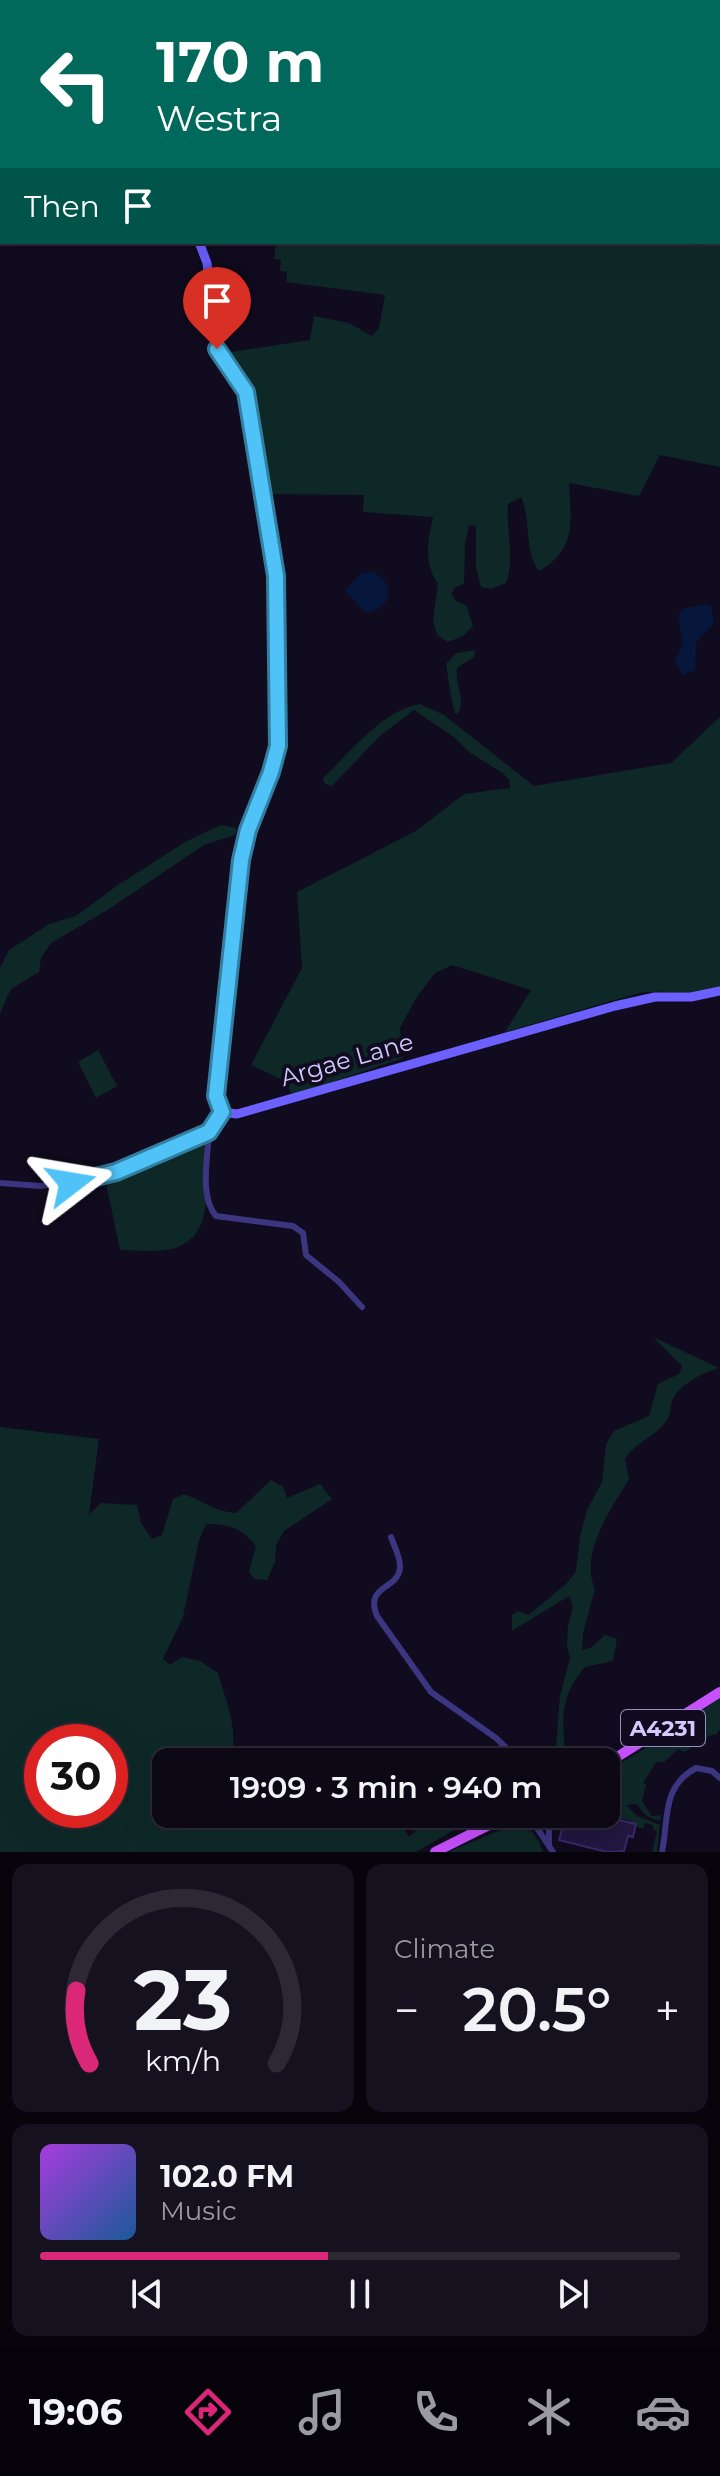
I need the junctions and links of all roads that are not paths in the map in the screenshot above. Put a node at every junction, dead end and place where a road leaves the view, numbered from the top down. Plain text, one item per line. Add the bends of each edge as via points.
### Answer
1 (200, 244) edge
2 (720, 991) edge
3 (222, 1112) junction
4 (209, 1132) junction
5 (0, 1183) edge
6 (362, 1307) dead end
7 (391, 1537) dead end
8 (720, 1692) edge
9 (506, 1748) edge
10 (620, 1755) edge
11 (720, 1765) edge
12 (712, 1771) junction
13 (720, 1778) edge
14 (483, 1828) edge
15 (536, 1828) edge
16 (549, 1828) edge
17 (551, 1848) edge
18 (435, 1852) edge
19 (662, 1852) edge

1 - 3 street via 207,263 217,349 246,392 270,527 280,716 273,767 241,860 216,1096
2 - 3 street, Argae Lane via 615,1006 237,1114
3 - 4 street
4 - 5 street via 116,1172 71,1183
4 - 6 street via 207,1193 216,1216 293,1226 303,1233 306,1255
7 - 9 street via 400,1570 377,1593 377,1616 431,1692
8 - 10 main road, A4231
11 - 12 street
12 - 13 street
12 - 19 street via 696,1768 677,1783 667,1802
14 - 18 main road
15 - 17 street
16 - 17 street

